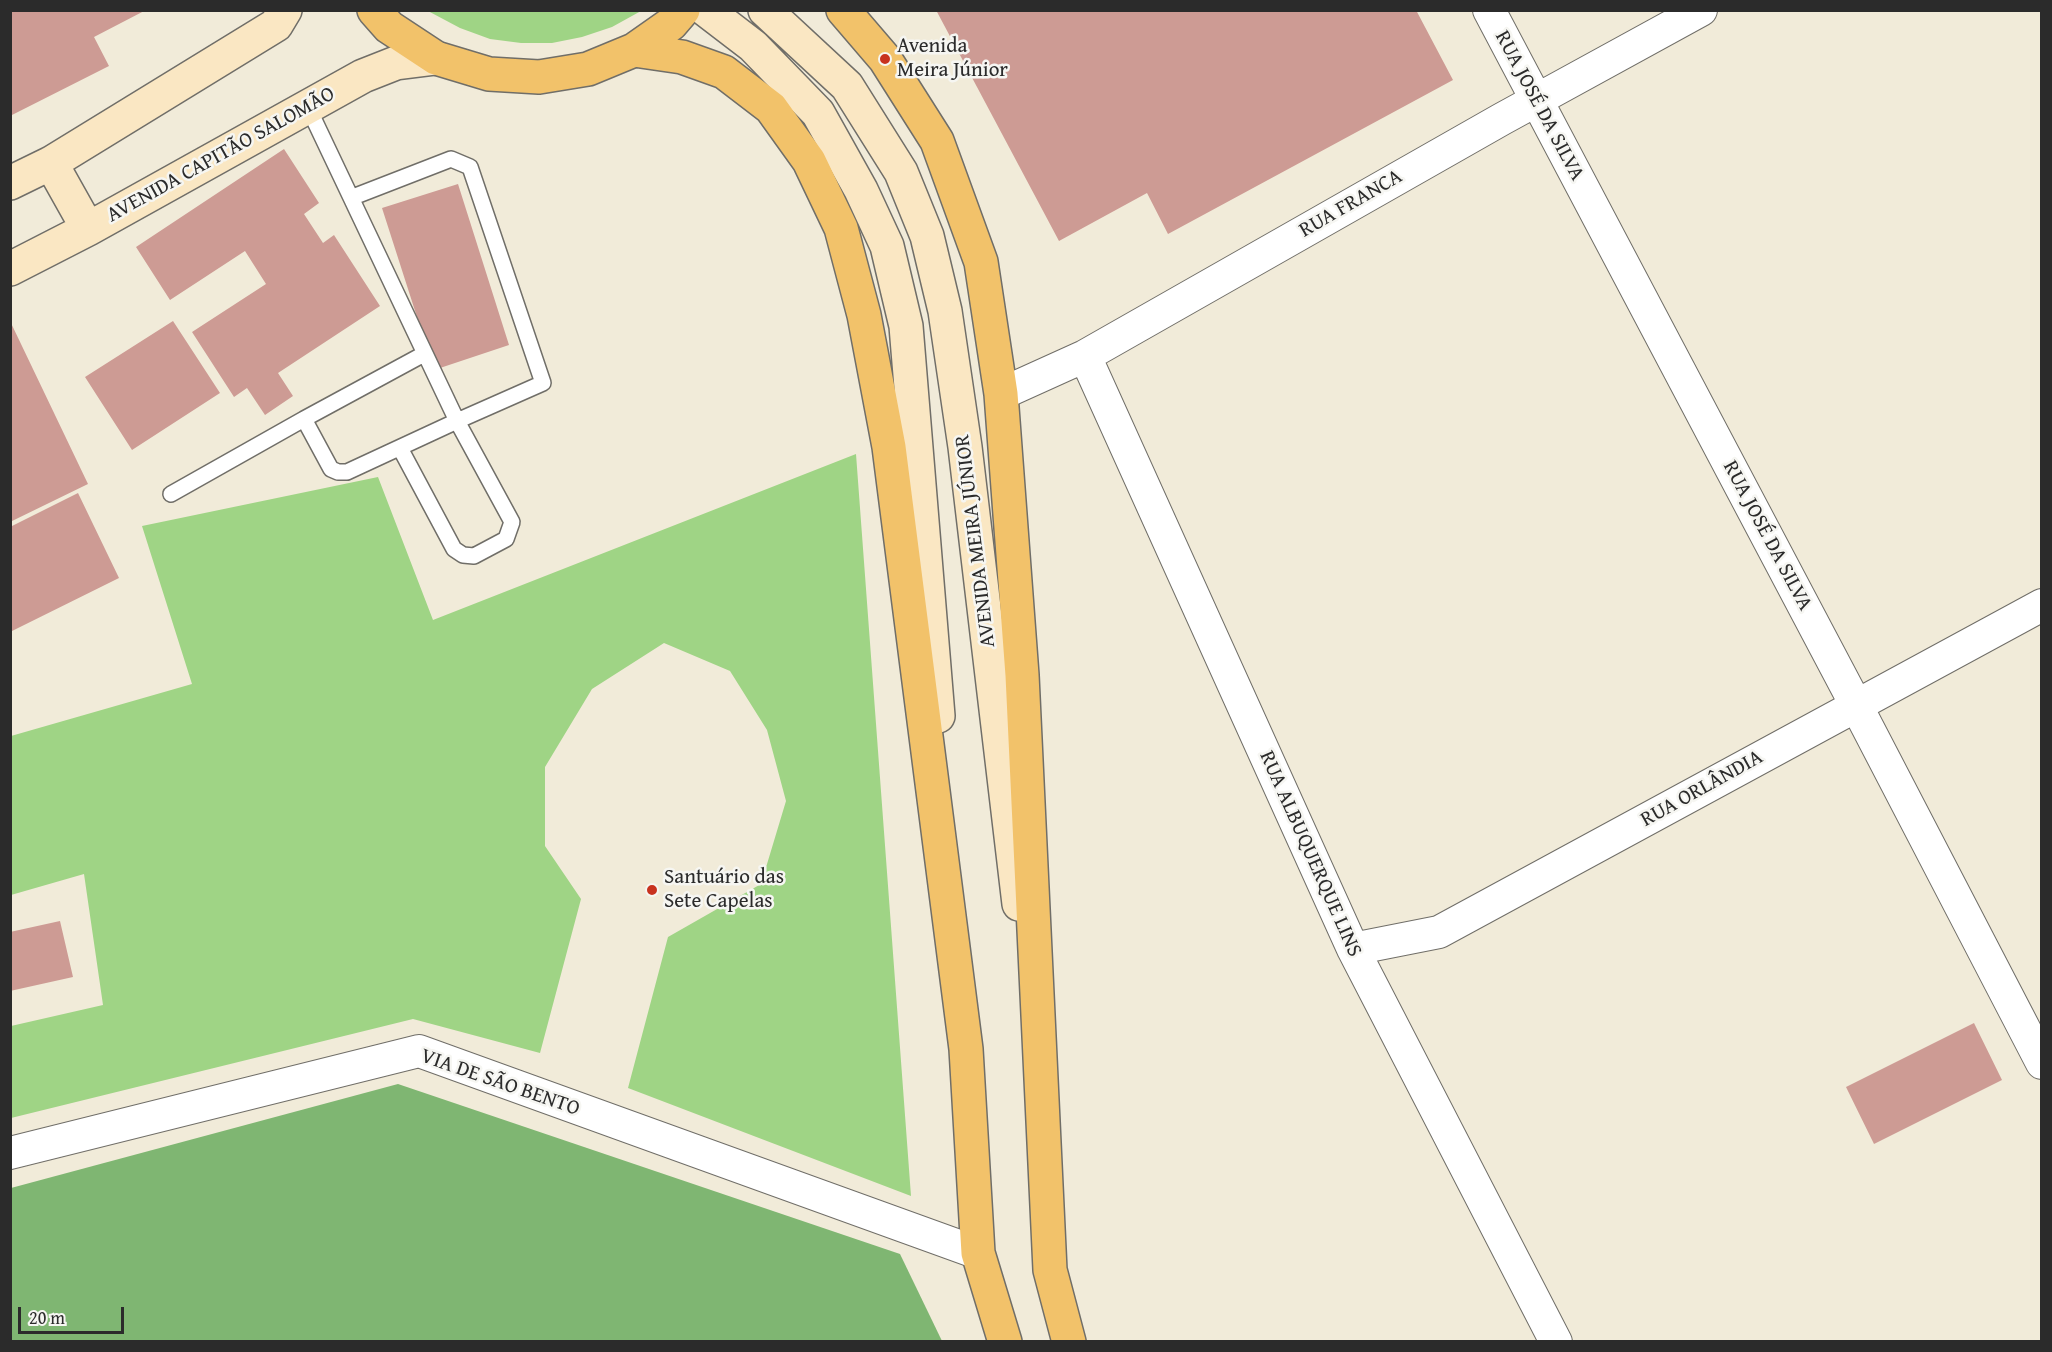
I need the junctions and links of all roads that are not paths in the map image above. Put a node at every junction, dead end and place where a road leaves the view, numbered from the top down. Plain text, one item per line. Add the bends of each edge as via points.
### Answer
1 (285, 10) edge
2 (374, 10) edge
3 (706, 10) edge
4 (765, 10) edge
5 (843, 10) edge
6 (1489, 10) edge
7 (1701, 10) edge
8 (677, 17) edge
9 (634, 50) junction
10 (436, 58) junction
11 (1536, 99) junction
12 (308, 106) junction
13 (51, 162) junction
14 (10, 183) edge
15 (353, 197) junction
16 (88, 229) junction
17 (10, 269) edge
18 (424, 354) junction
19 (1086, 356) junction
20 (1001, 394) junction
21 (304, 419) junction
22 (457, 421) junction
23 (400, 448) junction
24 (171, 494) dead end
25 (2042, 604) edge
26 (1856, 705) junction
27 (1353, 949) junction
28 (966, 1049) junction
29 (2042, 1063) edge
30 (1042, 1093) junction
31 (10, 1153) edge
32 (978, 1253) junction
33 (1005, 1341) edge
34 (1069, 1341) edge
35 (1556, 1341) edge

1 - 13 main road via 276,25
2 - 10 main road via 389,27
3 - 28 main road via 753,46 818,113 887,246 906,326
4 - 30 main road, AVENIDA MEIRA JÚNIOR via 847,86 901,172 927,236 945,311 963,435
5 - 20 main road, AVENIDA MEIRA JÚNIOR via 885,59 937,141 981,262
6 - 11 street, RUA JOSÉ DA SILVA
7 - 11 street, RUA FRANCA
8 - 9 main road
9 - 10 main road via 588,69 538,77 489,74
9 - 28 main road via 682,57 724,72 771,108 809,161 841,228 864,315 887,437
10 - 12 main road, AVENIDA CAPITÃO SALOMÃO via 396,63
11 - 19 street, RUA FRANCA
11 - 26 street, RUA JOSÉ DA SILVA
12 - 15 lane
12 - 16 main road, AVENIDA CAPITÃO SALOMÃO
13 - 14 main road
13 - 16 main road
15 - 18 lane
15 - 22 lane via 451,159 470,167 543,383
16 - 17 main road, AVENIDA CAPITÃO SALOMÃO
18 - 21 lane
18 - 22 lane
19 - 20 street, RUA FRANCA
19 - 27 street, RUA ALBUQUERQUE LINS
20 - 30 main road, AVENIDA MEIRA JÚNIOR via 1022,675
21 - 23 lane via 331,468 338,472 347,472
21 - 24 lane
22 - 23 lane
22 - 23 lane via 512,522 506,539 474,556 454,549
25 - 26 street, RUA ORLÂNDIA
26 - 27 street, RUA ORLÂNDIA via 1439,932
26 - 29 street, RUA JOSÉ DA SILVA
27 - 35 street, RUA ALBUQUERQUE LINS
28 - 32 main road
30 - 34 main road, AVENIDA MEIRA JÚNIOR via 1050,1270
31 - 32 street, VIA DE SÃO BENTO via 419,1051
32 - 33 main road

